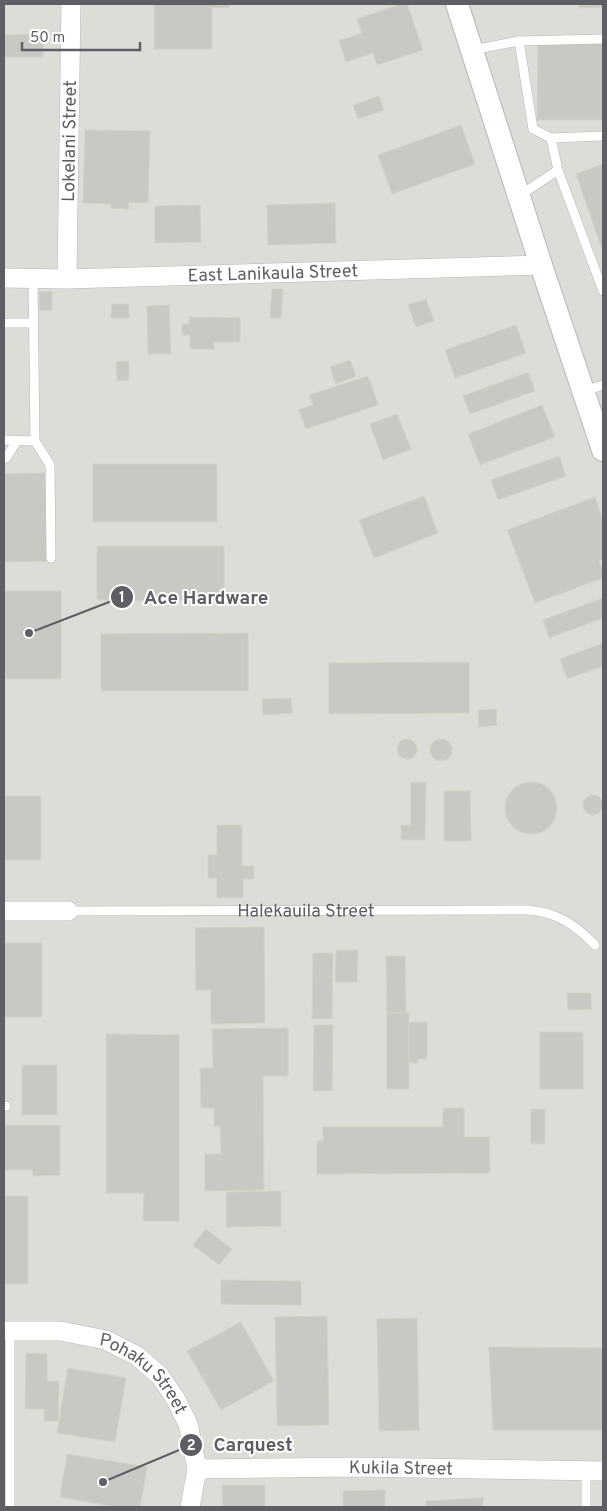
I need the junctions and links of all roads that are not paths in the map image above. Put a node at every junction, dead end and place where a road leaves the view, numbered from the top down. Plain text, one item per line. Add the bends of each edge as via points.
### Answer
1 (71, 4) edge
2 (457, 4) edge
3 (603, 39) edge
4 (519, 41) junction
5 (472, 50) junction
6 (603, 136) edge
7 (551, 138) junction
8 (558, 170) junction
9 (519, 196) junction
10 (541, 265) junction
11 (4, 278) edge
12 (33, 278) junction
13 (67, 278) junction
14 (603, 290) edge
15 (4, 323) edge
16 (34, 323) junction
17 (594, 388) edge
18 (4, 440) edge
19 (17, 440) junction
20 (35, 441) junction
21 (603, 450) edge
22 (4, 458) edge
23 (51, 558) dead end
24 (68, 911) joint
25 (4, 912) edge
26 (595, 945) dead end
27 (7, 1331) edge
28 (197, 1469) junction
29 (595, 1470) edge
30 (10, 1507) edge
31 (190, 1507) edge
32 (586, 1507) edge

1 - 13 street, Lokelani Street
2 - 5 street
3 - 4 lane
4 - 5 lane
4 - 7 lane via 533,129
5 - 9 street
6 - 7 lane
7 - 8 lane
8 - 9 lane
8 - 14 lane
9 - 10 street
10 - 13 street, East Lanikaula Street
10 - 17 street
11 - 12 street, East Lanikaula Street
12 - 13 street, East Lanikaula Street
12 - 16 lane
15 - 16 lane
16 - 20 lane
17 - 21 street
18 - 19 lane
19 - 20 lane
19 - 22 lane
20 - 23 lane via 50,465
24 - 25 street, Halekauila Street
24 - 26 lane, Halekauila Street via 527,910 554,915 568,922
27 - 28 street, Pohaku Street via 60,1331 106,1340 137,1356 160,1376 175,1398 188,1424
27 - 30 lane
28 - 29 street, Kukila Street
28 - 31 street, Pohaku Street
29 - 32 lane

